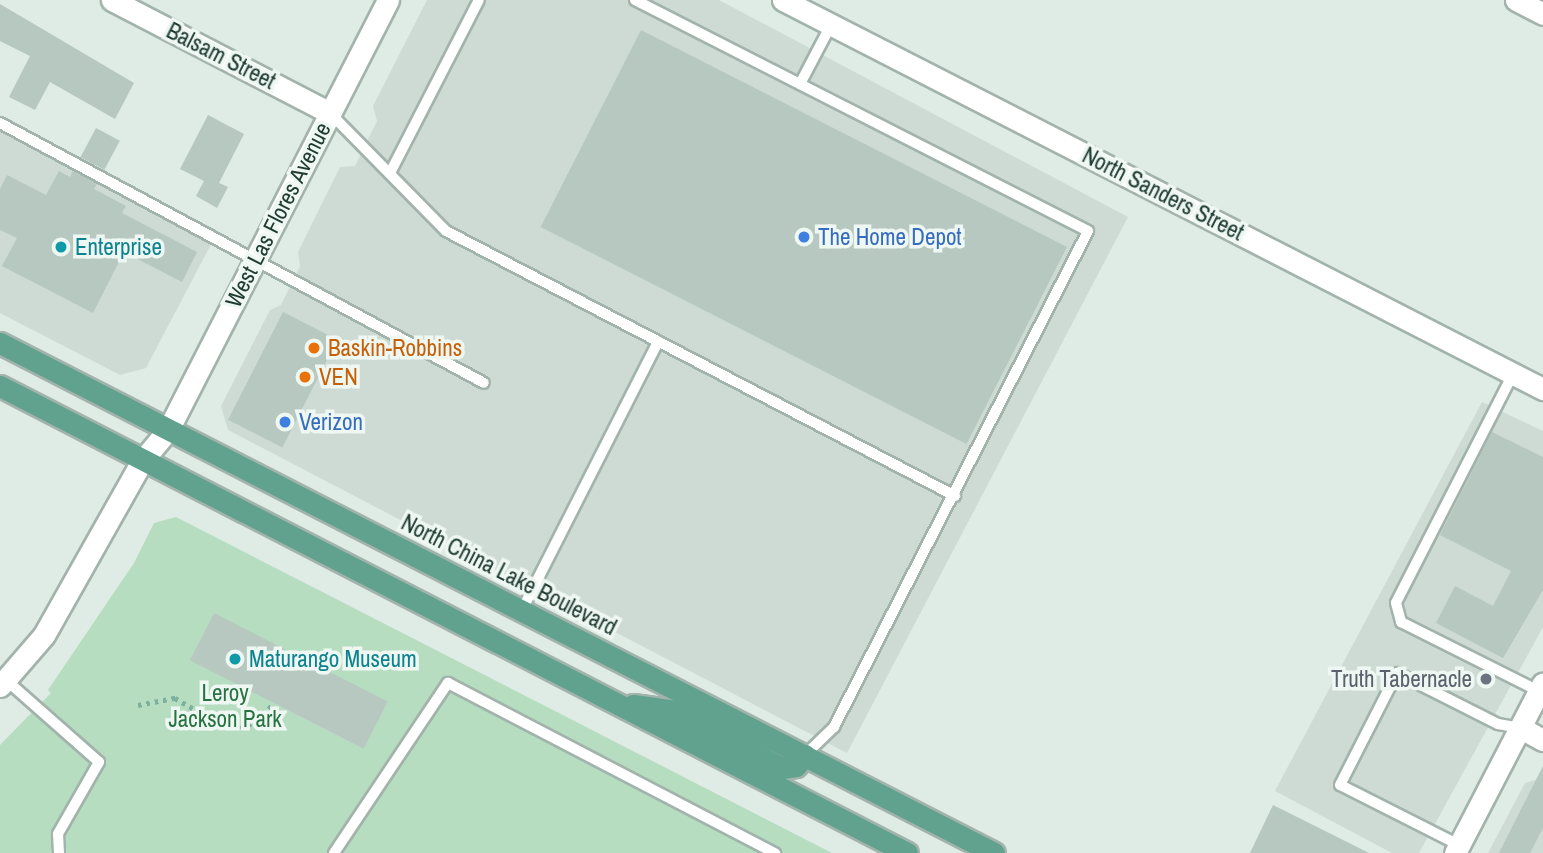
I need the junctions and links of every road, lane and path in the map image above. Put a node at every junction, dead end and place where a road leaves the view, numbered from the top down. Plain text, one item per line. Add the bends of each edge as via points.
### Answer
1 (112, 0) edge
2 (388, 0) edge
3 (479, 0) edge
4 (635, 0) edge
5 (783, 0) edge
6 (1516, 0) edge
7 (1543, 14) edge
8 (831, 25) junction
9 (800, 84) junction
10 (330, 113) junction
11 (0, 123) edge
12 (391, 171) junction
13 (256, 259) junction
14 (658, 341) junction
15 (0, 343) edge
16 (1513, 374) junction
17 (484, 383) dead end
18 (0, 386) edge
19 (1543, 389) edge
20 (168, 430) junction
21 (142, 461) junction
22 (955, 496) junction
23 (522, 610) junction
24 (3, 683) edge
25 (1541, 687) edge
26 (274, 703) dead end
27 (617, 703) junction
28 (138, 705) dead end
29 (1521, 728) junction
30 (1543, 740) edge
31 (805, 755) junction
32 (1457, 849) edge
33 (59, 853) edge
34 (334, 853) edge
35 (775, 853) edge
36 (907, 853) edge
37 (994, 853) edge

1 - 10 street, Balsam Street
2 - 10 street, West Las Flores Avenue
3 - 12 lane
4 - 9 lane
5 - 8 street, North Sanders Street
6 - 7 street
8 - 9 lane
8 - 16 street, North Sanders Street
9 - 22 lane via 1088,231
10 - 12 lane
10 - 13 street, West Las Flores Avenue
11 - 13 lane
12 - 14 lane via 446,232
13 - 17 lane via 271,273
13 - 20 street, West Las Flores Avenue
14 - 22 lane
14 - 23 lane
15 - 20 main road, North China Lake Boulevard
16 - 19 street, North Sanders Street
16 - 25 lane via 1396,603 1401,622
18 - 21 main road
20 - 21 street, West Las Flores Avenue
20 - 23 main road, North China Lake Boulevard
21 - 24 street, West Las Flores Avenue via 67,598
21 - 27 main road
22 - 31 lane via 834,727
23 - 31 main road, North China Lake Boulevard
24 - 33 lane via 99,762 58,834
25 - 29 street
26 - 28 path via 257,721 240,728 218,723 174,698
27 - 31 main road via 676,711 782,768 796,766
27 - 36 main road
29 - 30 street
29 - 32 street
29 - 32 lane via 1498,724 1397,673 1340,785
31 - 37 main road, North China Lake Boulevard
34 - 35 lane via 448,683

